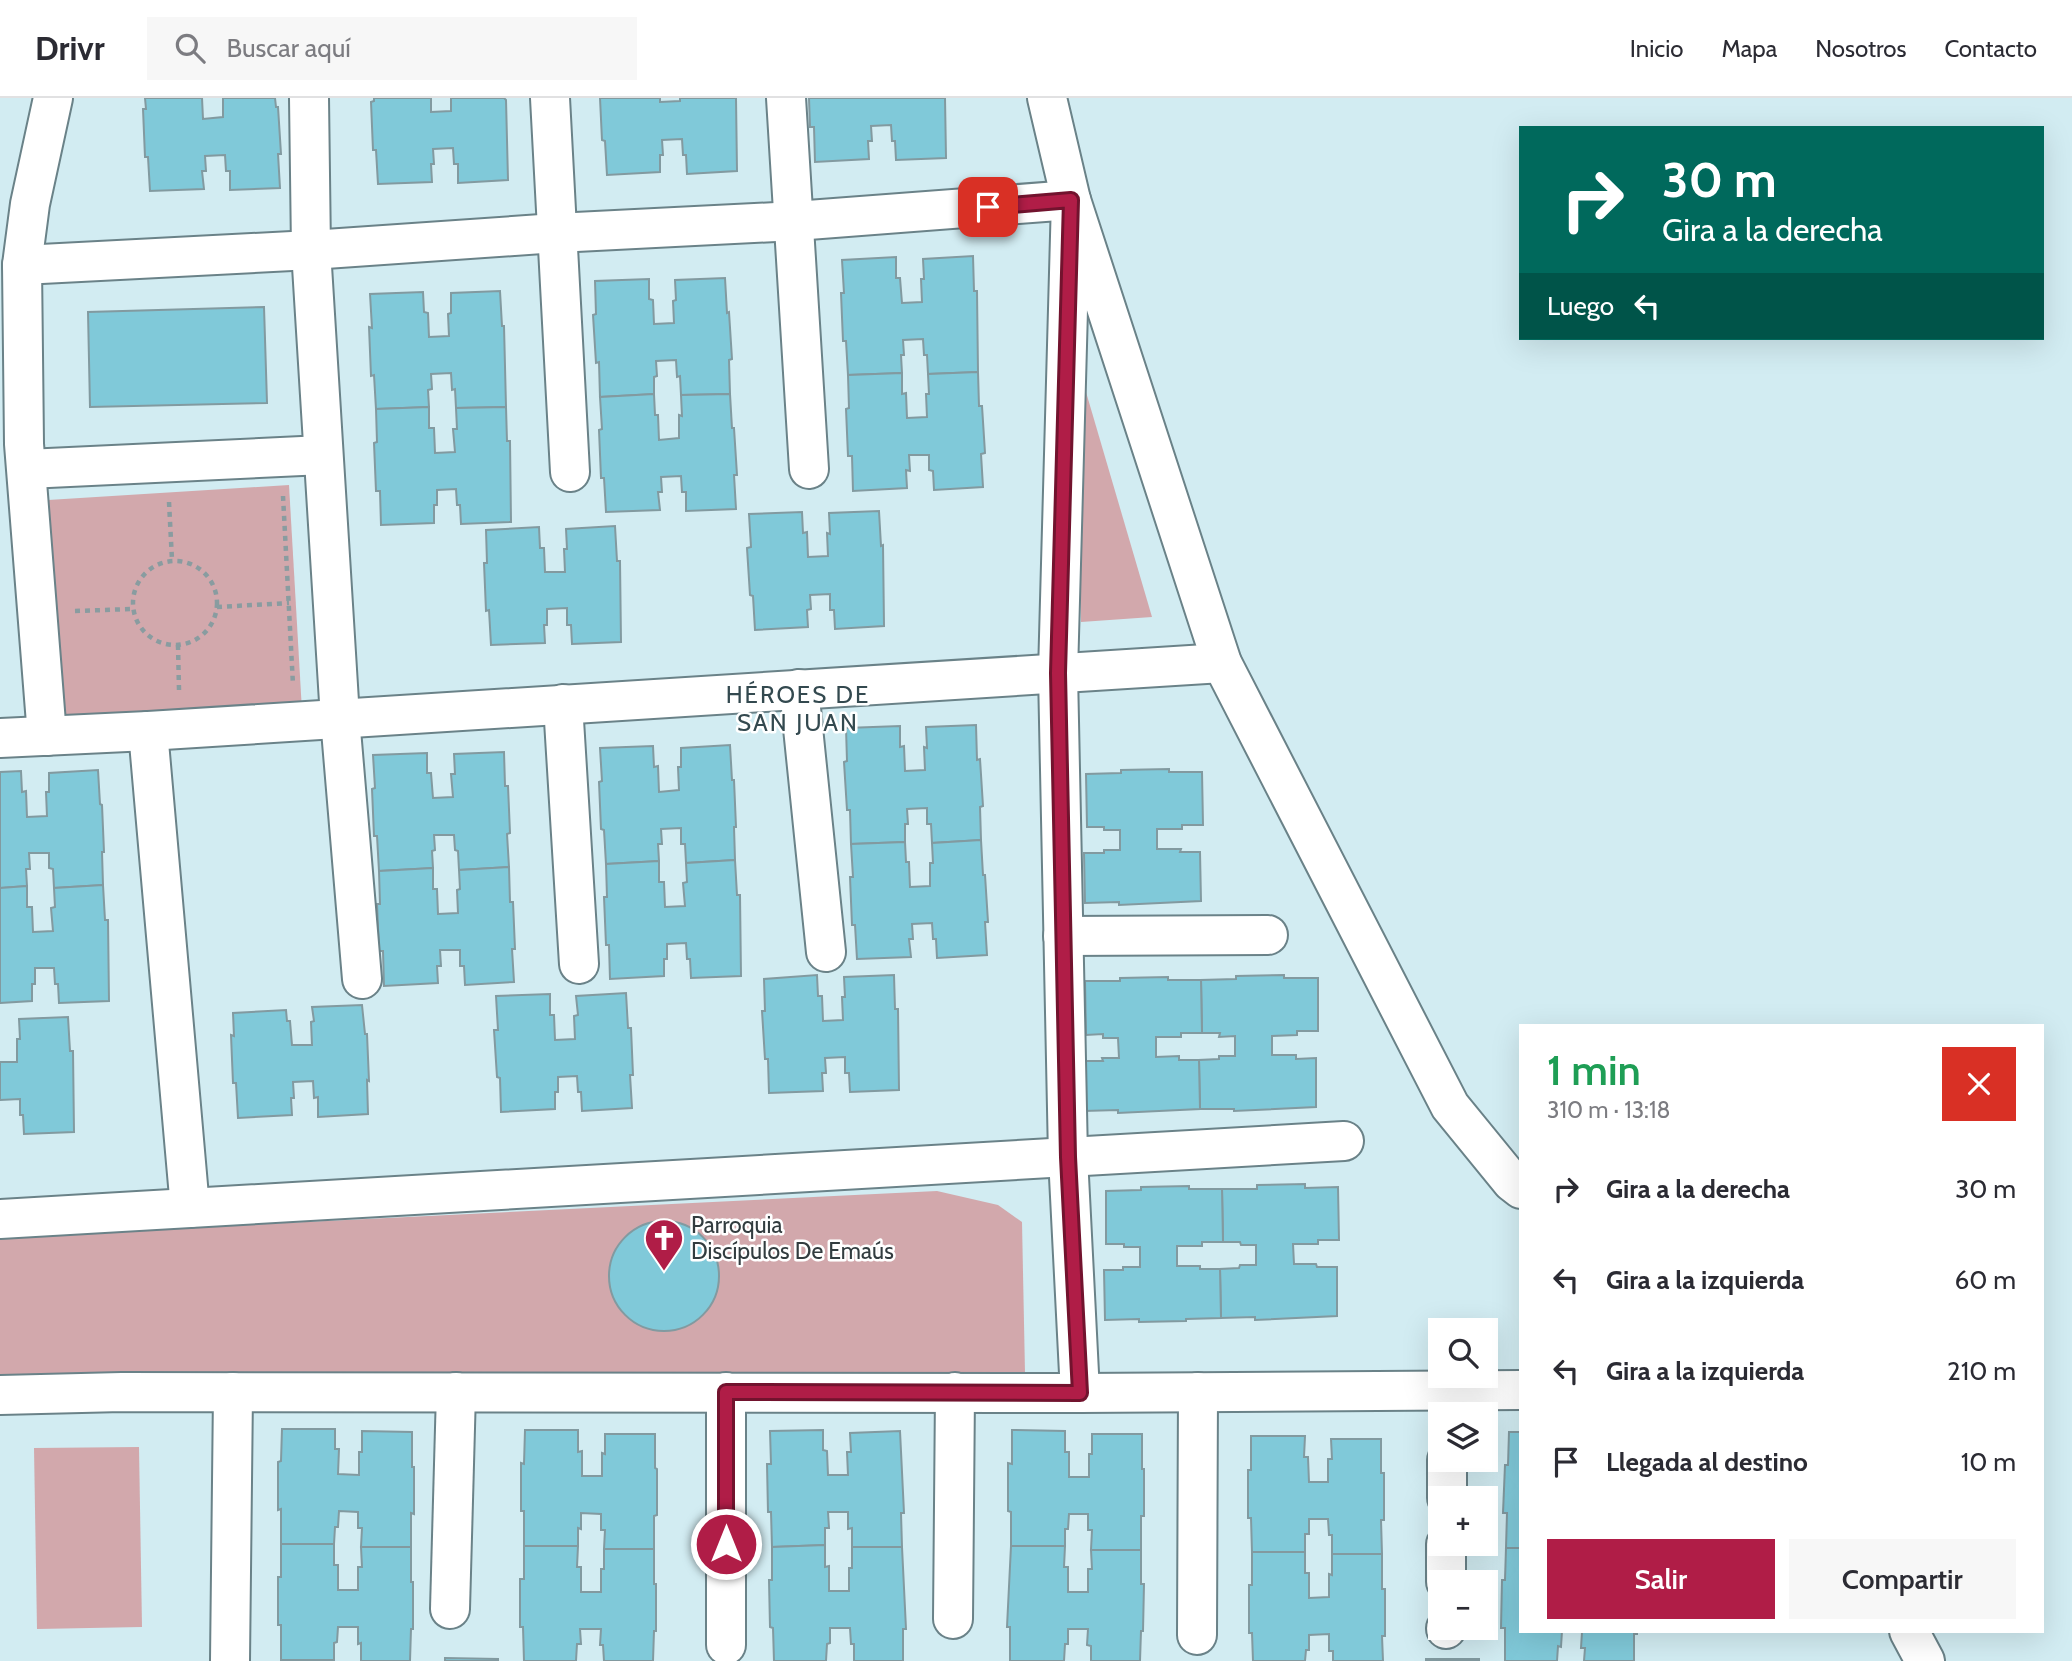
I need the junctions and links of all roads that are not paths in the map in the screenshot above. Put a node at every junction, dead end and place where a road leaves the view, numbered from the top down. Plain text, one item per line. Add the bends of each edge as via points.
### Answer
1 (54, 98) edge
2 (309, 98) edge
3 (551, 98) edge
4 (786, 98) edge
5 (1047, 98) edge
6 (1071, 200) junction
7 (795, 221) junction
8 (556, 233) junction
9 (311, 250) junction
10 (22, 265) junction
11 (324, 454) junction
12 (27, 469) junction
13 (809, 469) dead end
14 (569, 472) dead end
15 (1222, 663) junction
16 (1058, 673) junction
17 (799, 690) junction
18 (563, 704) junction
19 (340, 718) junction
20 (148, 731) junction
21 (47, 736) junction
22 (0, 738) edge
23 (1268, 935) dead end
24 (1063, 936) junction
25 (826, 952) dead end
26 (579, 964) dead end
27 (362, 979) dead end
28 (1344, 1141) dead end
29 (1068, 1157) junction
30 (1519, 1187) edge
31 (190, 1208) junction
32 (0, 1219) edge
33 (1519, 1390) edge
34 (233, 1392) junction
35 (456, 1392) junction
36 (726, 1392) junction
37 (955, 1392) junction
38 (1198, 1392) junction
39 (1080, 1393) junction
40 (0, 1395) edge
41 (1448, 1402) edge
42 (450, 1609) dead end
43 (953, 1619) dead end
44 (1910, 1633) edge
45 (1197, 1635) dead end
46 (726, 1645) dead end
47 (230, 1661) edge
48 (1924, 1661) edge

1 - 10 street via 30,204
2 - 9 street
3 - 8 street
4 - 7 street
5 - 6 street
6 - 7 street
6 - 15 street
6 - 16 street
7 - 8 street
7 - 13 street
8 - 9 street
8 - 14 street
9 - 10 street
9 - 11 street
10 - 12 street
11 - 12 street
11 - 19 street
12 - 21 street
15 - 16 street
15 - 30 street via 1450,1107
16 - 17 street
16 - 24 street
17 - 18 street
17 - 25 street
18 - 19 street
18 - 26 street
19 - 20 street
19 - 27 street
20 - 21 street
20 - 31 street
21 - 22 street
23 - 24 street
24 - 29 street
28 - 29 street
29 - 31 street
29 - 39 street
31 - 32 street
33 - 41 street
34 - 35 street
34 - 40 street
34 - 47 street
35 - 36 street
35 - 42 street
36 - 37 street
36 - 46 street
37 - 39 street
37 - 43 street
38 - 39 street
38 - 41 street
38 - 45 street
44 - 48 street

